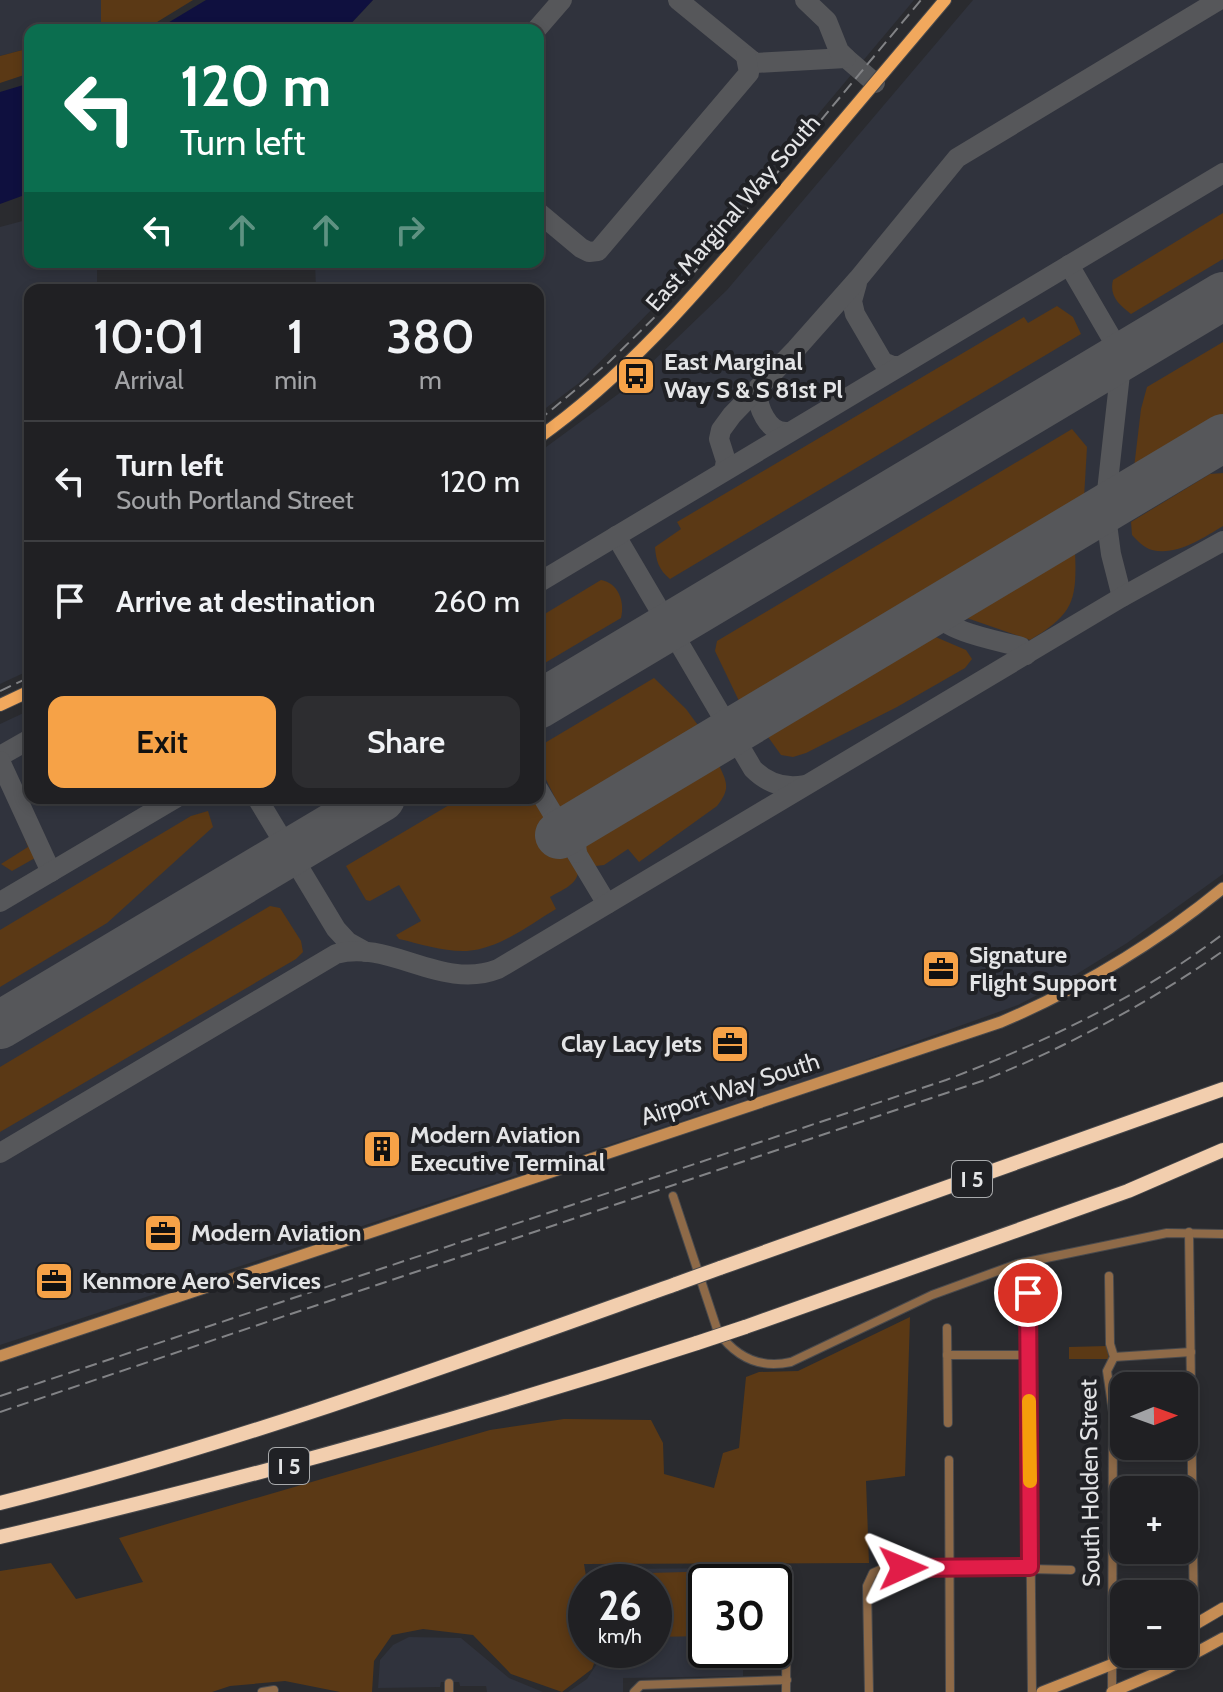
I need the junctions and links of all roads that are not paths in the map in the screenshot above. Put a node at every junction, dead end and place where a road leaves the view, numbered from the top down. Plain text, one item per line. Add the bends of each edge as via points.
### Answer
1 (945, 0) edge
2 (544, 433) edge
3 (24, 694) edge
4 (0, 705) edge
5 (1223, 888) edge
6 (1223, 1089) edge
7 (1223, 1150) edge
8 (673, 1196) dead end
9 (1189, 1232) junction
10 (1223, 1234) edge
11 (1109, 1276) dead end
12 (1028, 1293) dead end
13 (947, 1328) dead end
14 (1191, 1352) junction
15 (947, 1355) junction
16 (1029, 1355) junction
17 (0, 1356) edge
18 (1114, 1357) junction
19 (948, 1423) dead end
20 (949, 1460) dead end
21 (0, 1503) edge
22 (0, 1537) edge
23 (949, 1567) junction
24 (1030, 1568) junction
25 (1071, 1570) dead end
26 (1112, 1580) edge
27 (1189, 1580) edge
28 (1223, 1608) edge
29 (1198, 1623) edge
30 (1223, 1638) edge
31 (1110, 1666) edge
32 (787, 1668) edge
33 (1112, 1668) edge
34 (787, 1680) junction
35 (274, 1690) dead end
36 (634, 1691) edge
37 (262, 1692) edge
38 (786, 1692) edge
39 (869, 1692) edge
40 (950, 1692) edge
41 (1032, 1692) edge
42 (1042, 1692) edge
43 (1112, 1692) edge

1 - 2 main road, East Marginal Way South via 698,290 611,379
3 - 4 main road
5 - 17 main road, Airport Way South via 1115,962 1001,1022
6 - 21 highway, I 5, bridge via 257,1431
7 - 22 highway, I 5, bridge via 1114,1196 745,1327 531,1396 334,1454
8 - 9 street via 718,1332 729,1346 758,1363 804,1356 991,1272 1041,1257
9 - 10 street
9 - 14 street
11 - 18 street, South Holden Street
12 - 16 street
13 - 15 street
14 - 18 street
14 - 27 street
15 - 16 street
15 - 19 street
16 - 24 street
18 - 26 street, South Holden Street via 1107,1371 1113,1412
20 - 23 street
23 - 24 street
23 - 39 street via 880,1569 870,1576
23 - 40 street
24 - 25 street
24 - 41 street
28 - 29 main road
30 - 43 main road
31 - 42 main road
32 - 34 street
33 - 43 street, South Holden Street
34 - 36 street via 641,1685
34 - 38 street
35 - 37 street

